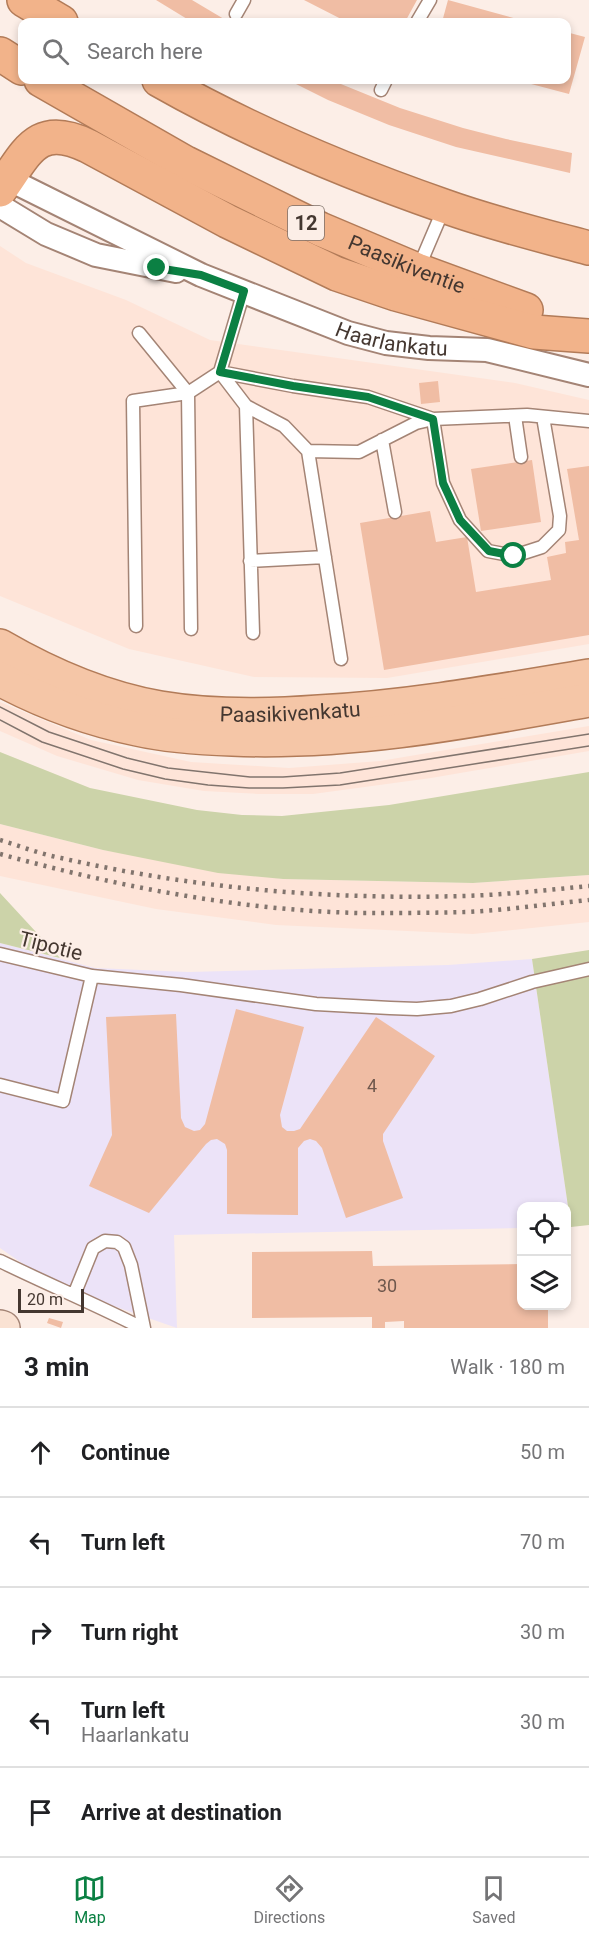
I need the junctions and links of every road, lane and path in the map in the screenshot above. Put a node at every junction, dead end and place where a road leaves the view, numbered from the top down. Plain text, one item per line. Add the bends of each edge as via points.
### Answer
1 (24, 0) edge
2 (244, 0) edge
3 (430, 0) edge
4 (236, 14) dead end
5 (54, 18) edge
6 (419, 18) edge
7 (0, 54) edge
8 (18, 65) edge
9 (48, 84) edge
10 (167, 84) edge
11 (2, 187) edge
12 (445, 207) junction
13 (589, 248) edge
14 (417, 270) junction
15 (201, 275) junction
16 (244, 291) junction
17 (589, 326) edge
18 (139, 333) dead end
19 (589, 336) edge
20 (220, 372) junction
21 (589, 375) edge
22 (188, 393) junction
23 (246, 406) junction
24 (515, 416) junction
25 (543, 417) junction
26 (433, 419) junction
27 (589, 421) edge
28 (382, 440) junction
29 (308, 451) junction
30 (520, 457) dead end
31 (395, 512) dead end
32 (325, 557) junction
33 (250, 561) junction
34 (136, 626) dead end
35 (191, 629) dead end
36 (253, 633) dead end
37 (0, 646) edge
38 (341, 659) dead end
39 (589, 676) edge
40 (0, 679) edge
41 (589, 700) edge
42 (0, 954) edge
43 (589, 969) edge
44 (92, 976) junction
45 (0, 1085) edge
46 (0, 1261) edge
47 (74, 1295) junction
48 (143, 1328) edge

1 - 5 highway
2 - 4 lane
3 - 6 lane
7 - 8 highway
9 - 14 highway, Paasikiventie / 12 via 186,163 320,230
10 - 12 highway via 330,163
11 - 15 street, Haarlankatu
11 - 15 street, Haarlankatu via 46,234 96,255
11 - 19 highway via 28,149 47,138 67,137 337,274 534,332
12 - 13 highway
12 - 14 lane
14 - 17 highway, Paasikiventie / 12 via 534,313
15 - 16 street, Haarlankatu
16 - 20 lane
16 - 21 street, Haarlankatu via 348,333 386,343 487,350
18 - 22 lane
20 - 22 lane
20 - 23 lane
20 - 26 lane via 368,397
22 - 34 lane via 134,401
22 - 35 lane
23 - 29 lane via 285,426
23 - 33 lane
24 - 25 lane
24 - 26 lane
24 - 30 lane
25 - 26 lane via 559,530 542,547 514,556 489,551 460,520 443,483
25 - 27 lane
26 - 28 lane
28 - 29 lane via 359,452
28 - 31 lane
29 - 32 lane
32 - 33 lane
32 - 38 lane
33 - 36 lane
37 - 39 main road, Paasikivenkatu via 33,665 96,691 159,708 226,715 297,714 418,704
40 - 41 main road, Paasikivenkatu via 49,703 136,729 196,738 273,741 352,737
42 - 44 lane, Tipotie
43 - 44 lane, Tipotie via 452,1006 417,1009 316,1004
44 - 45 lane via 63,1101
46 - 47 lane
47 - 48 lane
47 - 48 lane via 93,1248 105,1241 117,1242 124,1247 131,1265

